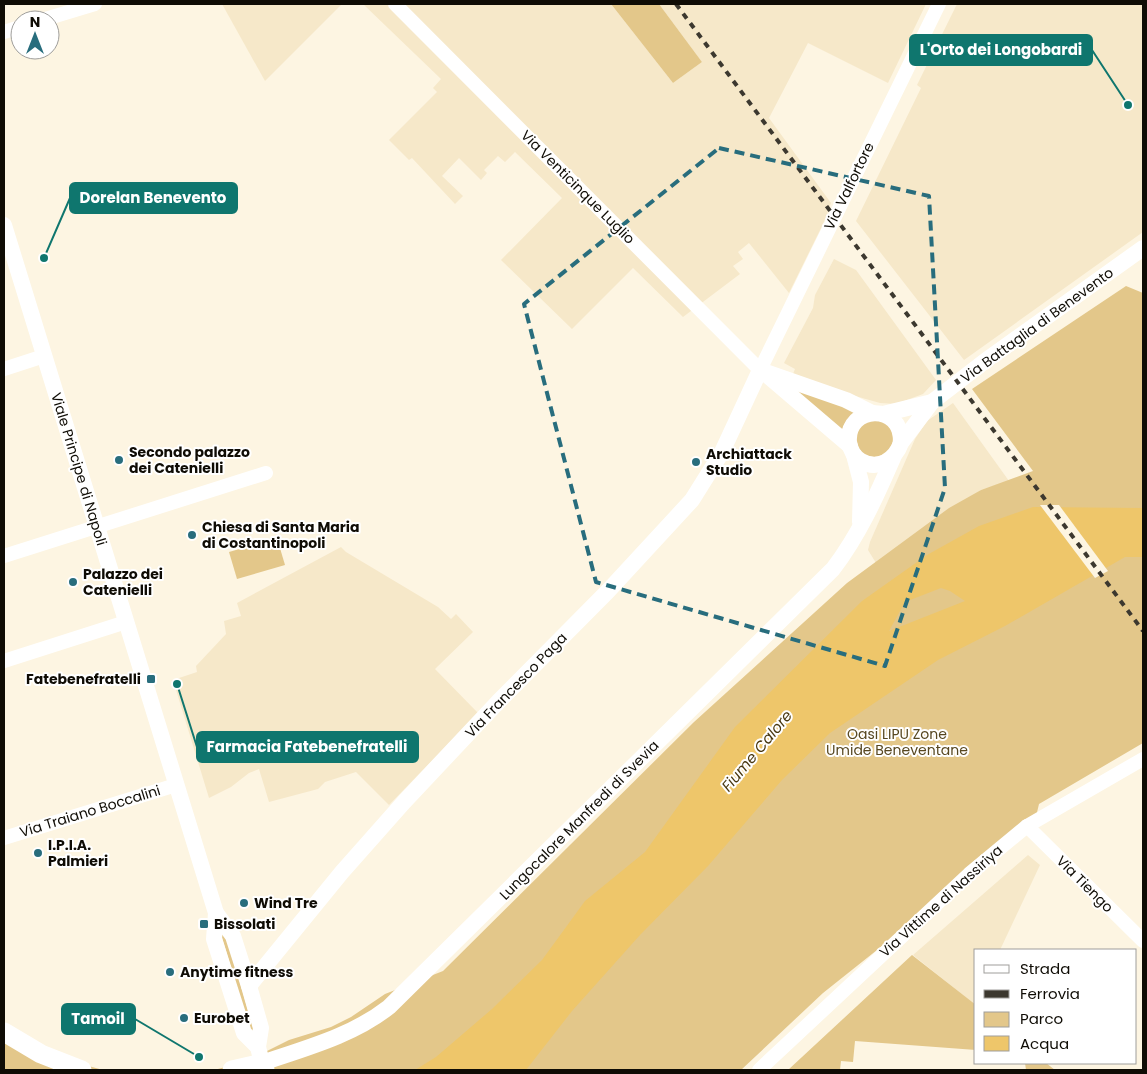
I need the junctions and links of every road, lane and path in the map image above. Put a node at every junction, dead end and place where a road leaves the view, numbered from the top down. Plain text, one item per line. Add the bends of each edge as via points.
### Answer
1 (95, 4) edge
2 (395, 4) edge
3 (939, 4) edge
4 (60, 15) edge
5 (4, 225) edge
6 (1143, 248) edge
7 (44, 356) junction
8 (4, 368) edge
9 (760, 370) junction
10 (932, 402) junction
11 (877, 413) junction
12 (901, 443) junction
13 (852, 450) junction
14 (893, 458) junction
15 (266, 473) dead end
16 (97, 527) junction
17 (859, 529) junction
18 (4, 556) edge
19 (126, 622) junction
20 (4, 662) edge
21 (1143, 759) edge
22 (176, 785) junction
23 (1027, 826) junction
24 (4, 838) edge
25 (221, 930) junction
26 (1143, 941) edge
27 (249, 986) junction
28 (4, 1032) edge
29 (259, 1051) edge
30 (82, 1070) edge
31 (232, 1070) edge
32 (759, 1070) edge

1 - 4 street
2 - 9 street, Via Venticinque Luglio
3 - 9 street, Via Valfortore
5 - 7 street, Viale Principe di Napoli
6 - 10 street, Via Battaglia di Benevento
7 - 8 street
7 - 16 street, Viale Principe di Napoli
9 - 11 street, Via Venticinque Luglio
9 - 13 street, Via Venticinque Luglio
9 - 27 street, Via Francesco Paga via 722,452 692,500 404,802
10 - 11 street, Via Battaglia di Benevento
10 - 12 street, Via Battaglia di Benevento
11 - 12 street via 895,422
11 - 13 street via 856,421 851,428
12 - 14 street
13 - 14 street via 861,461 877,465
13 - 17 street, Lungocalore Manfredi di Svevia via 862,501
14 - 17 street, Lungocalore Manfredi di Svevia
15 - 16 street
16 - 18 street
16 - 19 street, Viale Principe di Napoli
17 - 29 street, Lungocalore Manfredi di Svevia via 833,569 389,1007 355,1030
19 - 20 street
19 - 22 street, Viale Principe di Napoli
21 - 23 street, Via Vittime di Nassiriya
22 - 24 street, Via Traiano Boccalini
22 - 25 street, Viale Principe di Napoli
23 - 26 street, Via Tiengo
23 - 32 street, Via Vittime di Nassiriya via 969,874
25 - 27 street
25 - 29 street via 214,939 244,1033
27 - 29 street via 261,1028
28 - 30 main road via 41,1054
29 - 31 main road

